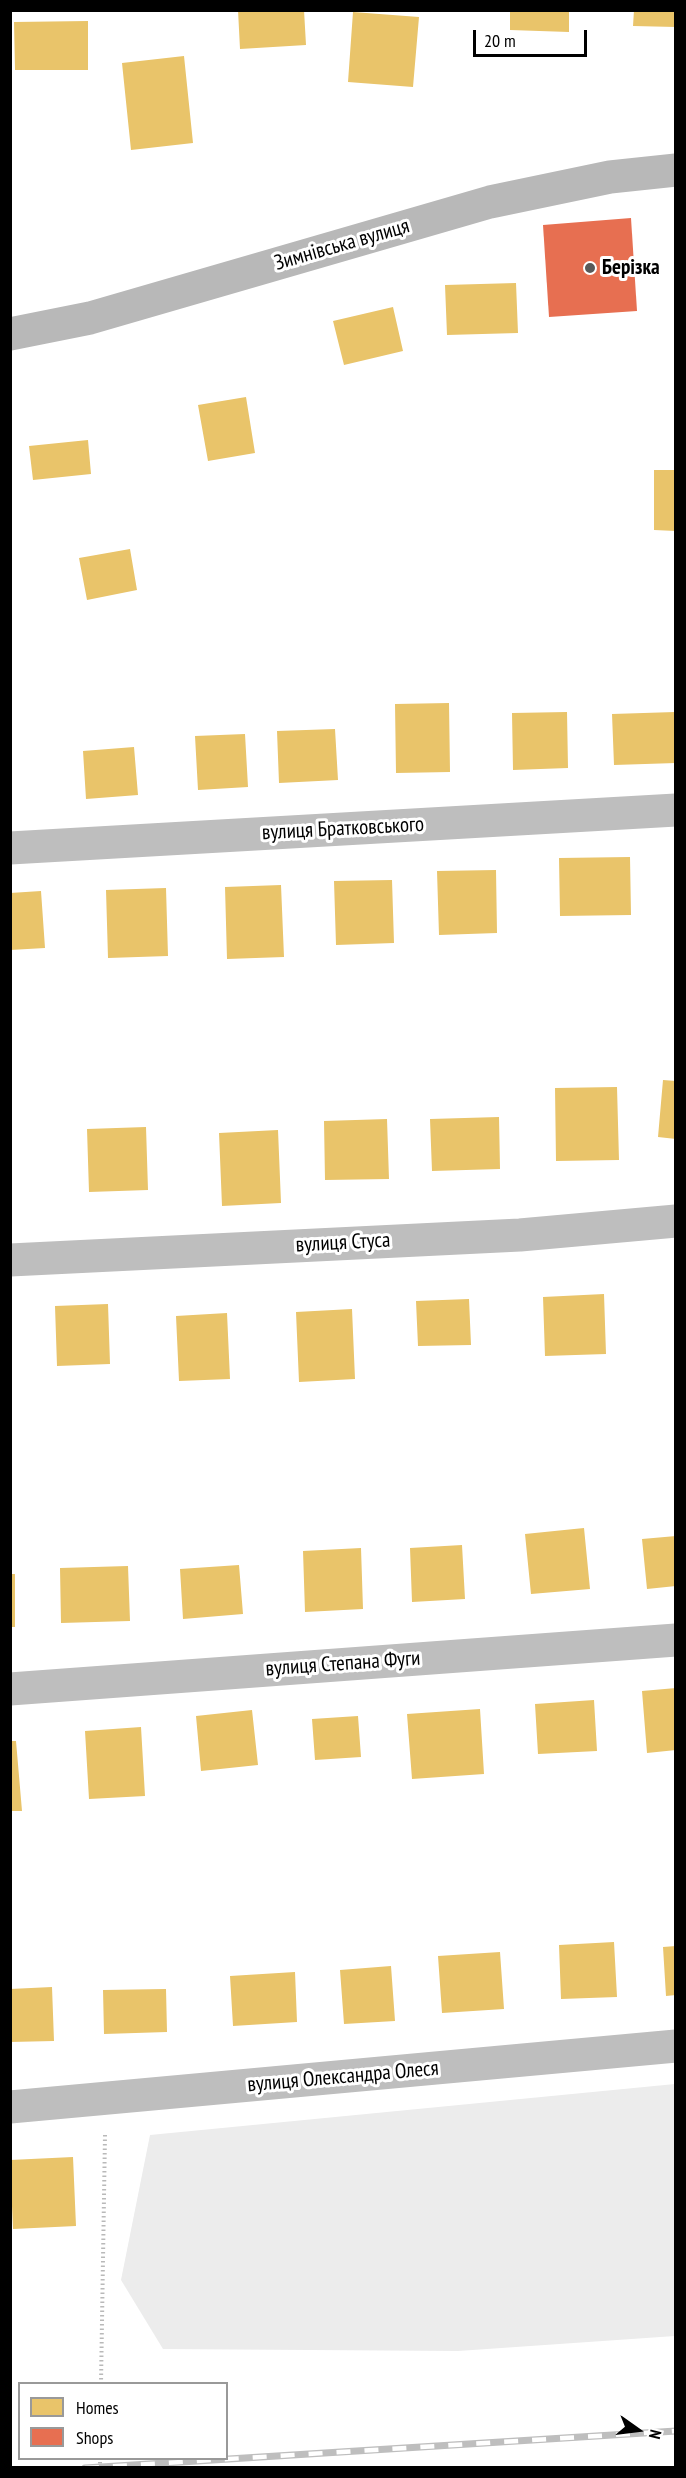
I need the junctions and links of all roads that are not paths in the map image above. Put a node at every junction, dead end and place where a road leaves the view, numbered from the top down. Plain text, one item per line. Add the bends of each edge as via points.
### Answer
1 (675, 170) edge
2 (10, 334) edge
3 (675, 810) edge
4 (10, 848) edge
5 (675, 1221) edge
6 (10, 1260) edge
7 (675, 1640) edge
8 (10, 1689) edge
9 (675, 2046) edge
10 (10, 2107) edge

1 - 2 main road, Зимнівська вулиця via 610,177 490,202 90,318
3 - 4 street, вулиця Братковського
5 - 6 street, вулиця Стуса via 520,1235
7 - 8 street, вулиця Степана Фуги
9 - 10 street, вулиця Олександра Олеся

